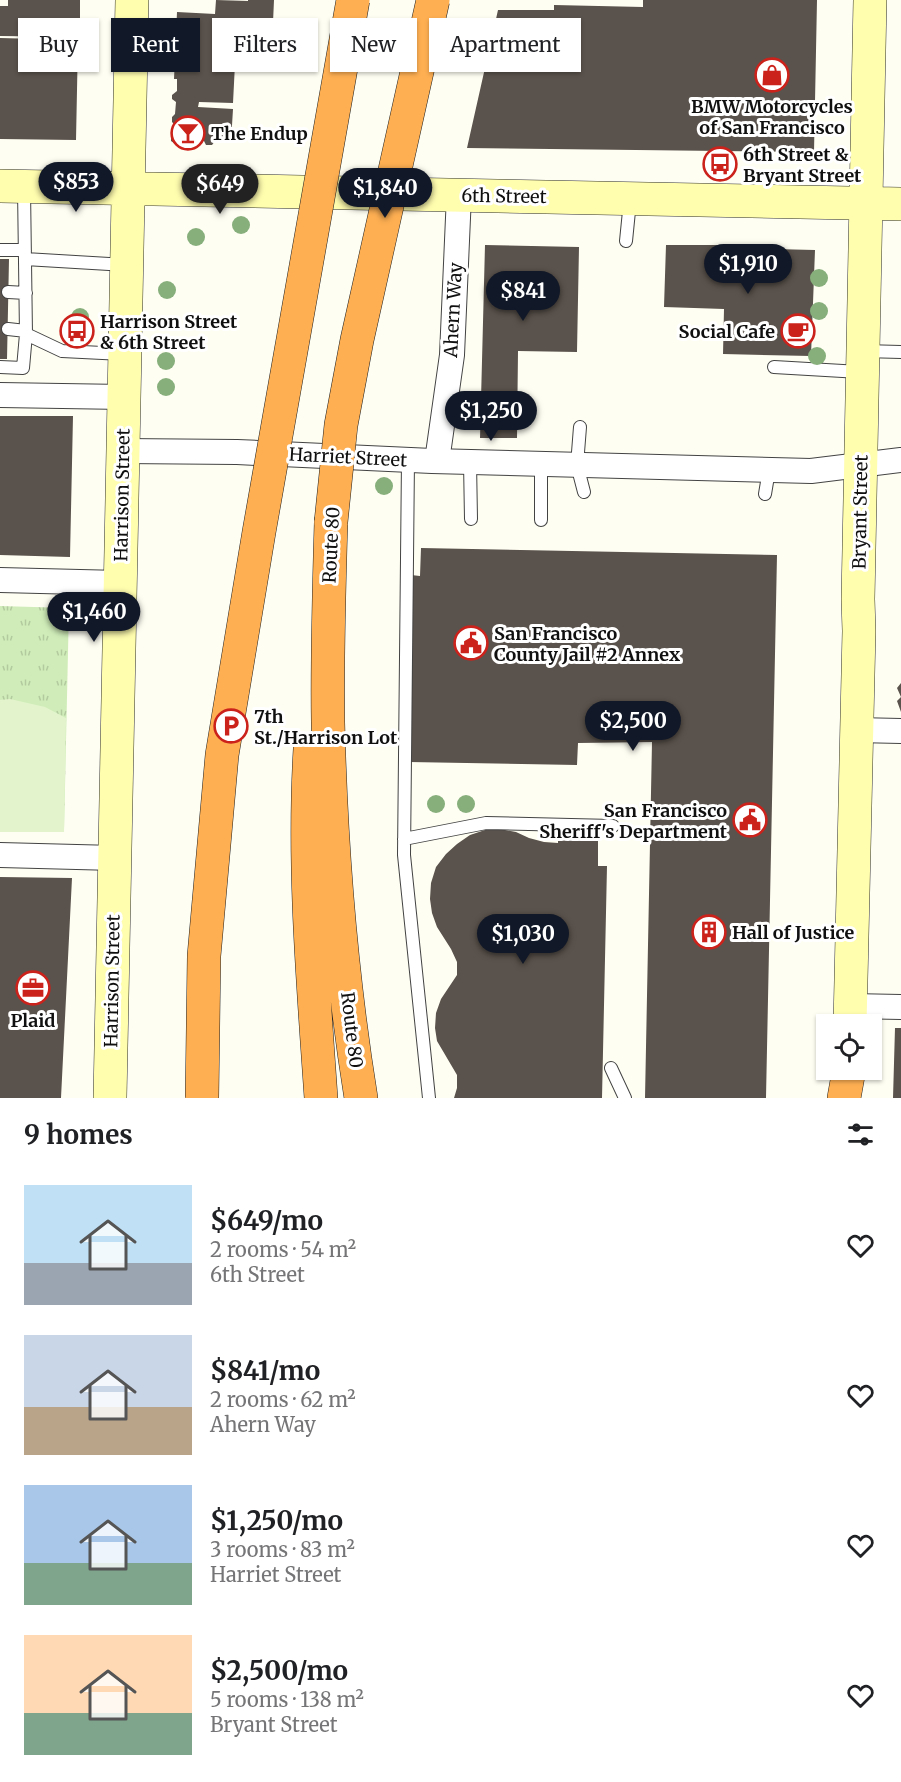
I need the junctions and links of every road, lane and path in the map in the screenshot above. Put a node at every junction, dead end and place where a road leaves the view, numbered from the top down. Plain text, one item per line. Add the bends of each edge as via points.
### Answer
1 (132, 0) edge
2 (353, 0) edge
3 (433, 0) edge
4 (870, 0) edge
5 (12, 186) edge
6 (128, 188) junction
7 (459, 195) junction
8 (630, 198) junction
9 (866, 203) junction
10 (901, 204) edge
11 (626, 241) dead end
12 (0, 250) edge
13 (25, 255) junction
14 (126, 265) junction
15 (9, 292) dead end
16 (26, 293) junction
17 (8, 329) dead end
18 (26, 332) junction
19 (901, 352) edge
20 (125, 354) junction
21 (863, 362) junction
22 (0, 367) edge
23 (774, 367) dead end
24 (0, 395) edge
25 (124, 397) junction
26 (580, 427) dead end
27 (123, 451) junction
28 (408, 460) junction
29 (901, 460) edge
30 (437, 461) junction
31 (470, 462) junction
32 (540, 464) junction
33 (861, 464) junction
34 (578, 465) junction
35 (769, 470) junction
36 (584, 492) dead end
37 (765, 494) dead end
38 (471, 519) dead end
39 (541, 520) dead end
40 (331, 522) junction
41 (0, 580) edge
42 (120, 583) junction
43 (856, 730) junction
44 (901, 731) edge
45 (613, 826) dead end
46 (404, 839) junction
47 (0, 855) edge
48 (115, 858) junction
49 (901, 1007) edge
50 (850, 1014) edge
51 (856, 1014) edge
52 (611, 1068) dead end
53 (847, 1080) edge
54 (849, 1080) edge
55 (110, 1098) edge
56 (202, 1098) edge
57 (321, 1098) edge
58 (361, 1098) edge
59 (429, 1098) edge
60 (625, 1098) edge
61 (844, 1098) edge
62 (849, 1098) edge

1 - 6 main road, Harrison Street
2 - 56 highway, bridge via 222,755 204,957
3 - 40 highway, Route 80, bridge via 357,340 341,424
4 - 9 main road, Bryant Street
5 - 6 main road, 6th Street
5 - 13 lane
6 - 7 main road, 6th Street
6 - 14 main road, Harrison Street
7 - 8 main road, 6th Street
7 - 30 street, Ahern Way via 452,355
8 - 9 main road, 6th Street
8 - 11 lane
9 - 10 main road, 6th Street
9 - 21 main road, Bryant Street
12 - 13 lane
13 - 14 lane
13 - 16 lane
14 - 20 main road, Harrison Street
15 - 16 lane
16 - 18 lane
17 - 18 lane
18 - 20 lane via 62,351
18 - 22 lane via 23,368
19 - 21 lane
20 - 25 main road, Harrison Street
21 - 23 lane
21 - 33 main road, Bryant Street
24 - 25 street
25 - 27 main road, Harrison Street
26 - 34 lane
27 - 28 street, Harriet Street
27 - 42 main road, Harrison Street
28 - 30 street, Harriet Street
28 - 46 lane
29 - 33 street, Harriet Street
30 - 31 street, Harriet Street
31 - 32 street, Harriet Street
31 - 38 lane
32 - 34 street, Harriet Street
32 - 39 lane
33 - 35 street, Harriet Street via 812,471
33 - 43 main road, Bryant Street
34 - 35 street, Harriet Street
34 - 36 lane
35 - 37 lane
40 - 57 highway via 314,698 307,860
40 - 58 highway, Route 80 via 328,722 332,800 339,919
41 - 42 street
42 - 48 main road, Harrison Street
43 - 44 street
43 - 50 main road, Bryant Street
45 - 46 lane via 486,823
46 - 59 lane
47 - 48 street
48 - 55 main road, Harrison Street
49 - 51 street
52 - 60 lane
53 - 61 highway
54 - 62 main road

